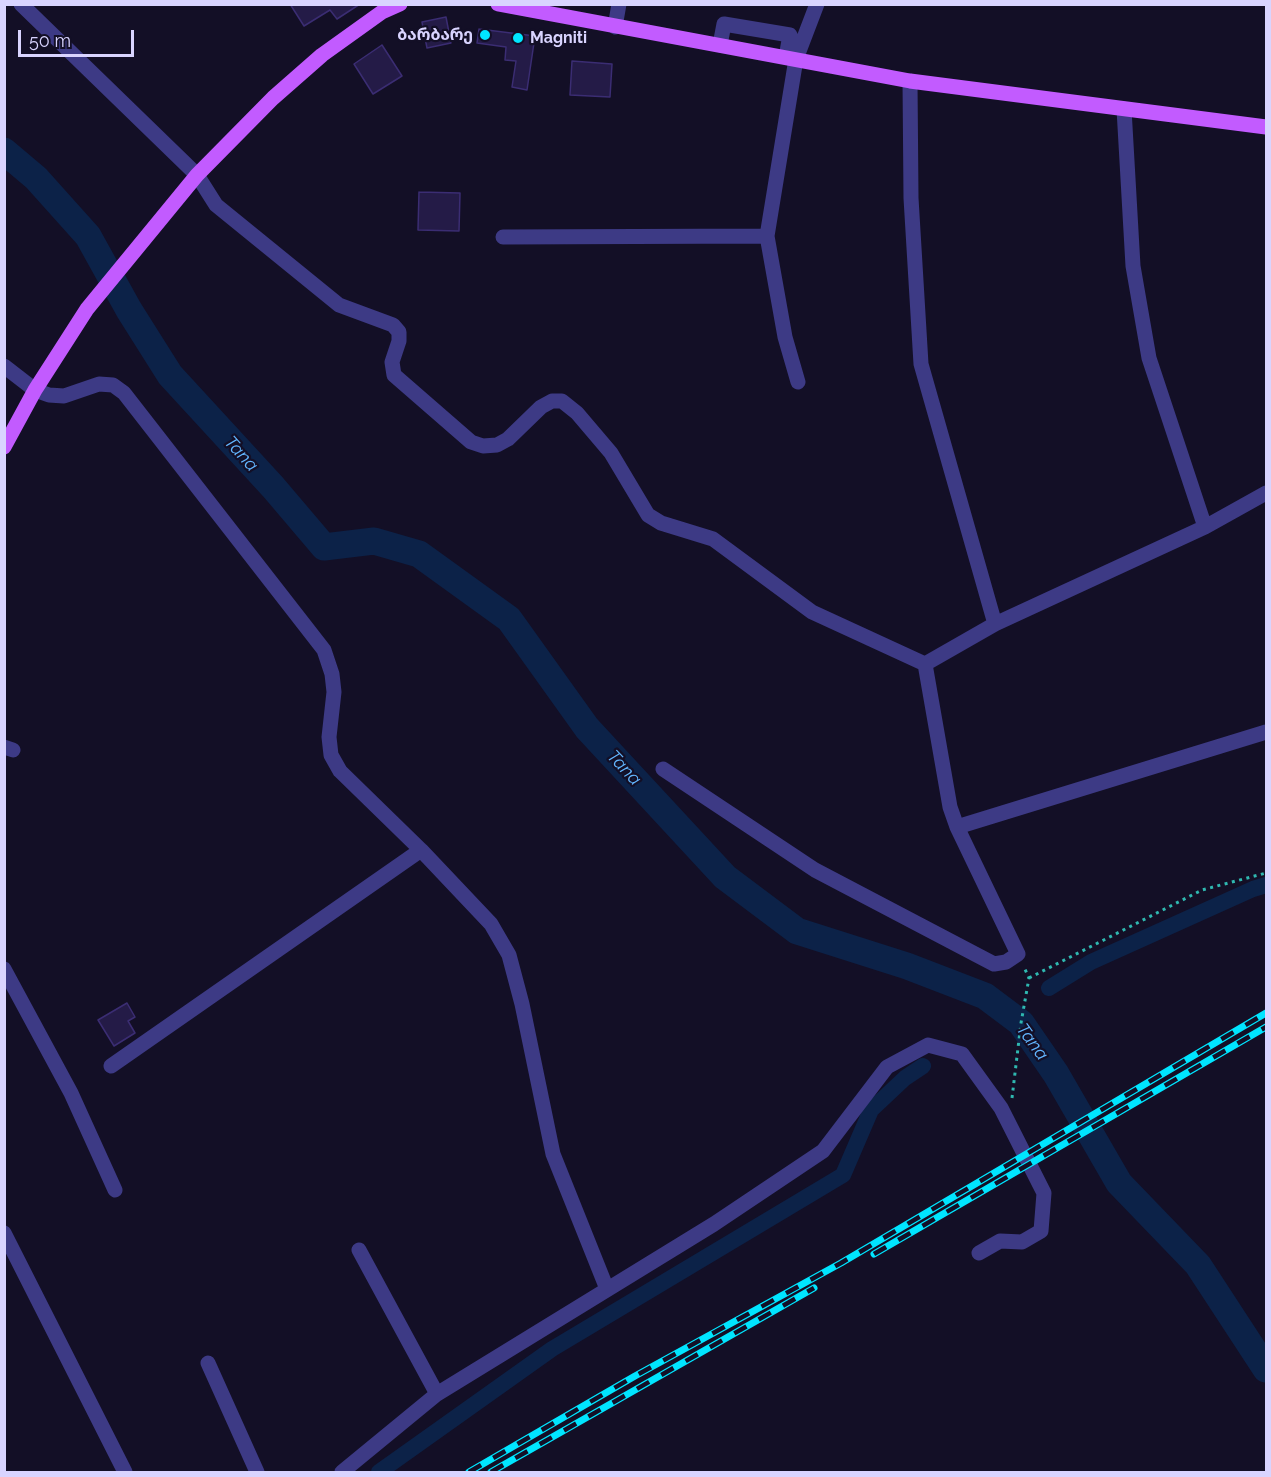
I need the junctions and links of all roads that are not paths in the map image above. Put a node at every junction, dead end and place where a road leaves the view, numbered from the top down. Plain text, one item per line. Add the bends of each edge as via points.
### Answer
1 (21, 4) edge
2 (400, 4) edge
3 (498, 4) edge
4 (620, 4) edge
5 (818, 4) edge
6 (615, 27) junction
7 (720, 45) junction
8 (791, 58) junction
9 (910, 81) junction
10 (1124, 109) junction
11 (1266, 127) edge
12 (196, 175) junction
13 (767, 236) junction
14 (503, 237) dead end
15 (4, 366) edge
16 (798, 382) dead end
17 (35, 390) junction
18 (4, 447) edge
19 (1266, 492) edge
20 (1205, 527) junction
21 (995, 624) junction
22 (925, 664) junction
23 (1266, 732) edge
24 (663, 770) dead end
25 (957, 827) junction
26 (422, 850) junction
27 (4, 969) edge
28 (111, 1066) dead end
29 (115, 1190) dead end
30 (4, 1233) edge
31 (359, 1250) dead end
32 (979, 1253) dead end
33 (607, 1289) junction
34 (207, 1363) dead end
35 (437, 1394) junction
36 (125, 1473) edge
37 (257, 1473) edge
38 (342, 1473) edge

1 - 12 street
2 - 12 main road via 382,12 322,55
3 - 6 main road
4 - 6 street
5 - 8 street
6 - 7 main road
7 - 8 main road
7 - 8 street via 724,24 790,35
8 - 9 main road
8 - 13 street
9 - 10 main road
9 - 21 street via 911,198 921,364
10 - 11 main road
10 - 20 street via 1133,266 1149,358
12 - 17 main road via 87,309
12 - 22 street via 216,205 339,305 393,325 399,332 392,362 394,375 471,442 497,445 541,407 562,401 611,453 648,516 713,539 812,612
13 - 14 street
13 - 16 street via 785,336
15 - 17 street
17 - 18 main road
17 - 26 street via 64,396 99,384 113,385 124,393 324,650 334,692 328,737 331,755 340,771
19 - 20 street
20 - 21 street
21 - 22 street
22 - 25 street via 950,807
23 - 25 street
24 - 25 street via 815,870 983,958 994,963 1006,962 1018,954
26 - 28 street
26 - 33 street via 491,924 509,955 553,1154
27 - 29 street via 71,1093
30 - 36 street
31 - 35 street
32 - 33 street via 1000,1241 1022,1242 1041,1231 1044,1193 1001,1108 962,1054 928,1045 887,1067 823,1151
33 - 35 street
34 - 37 street
35 - 38 street

